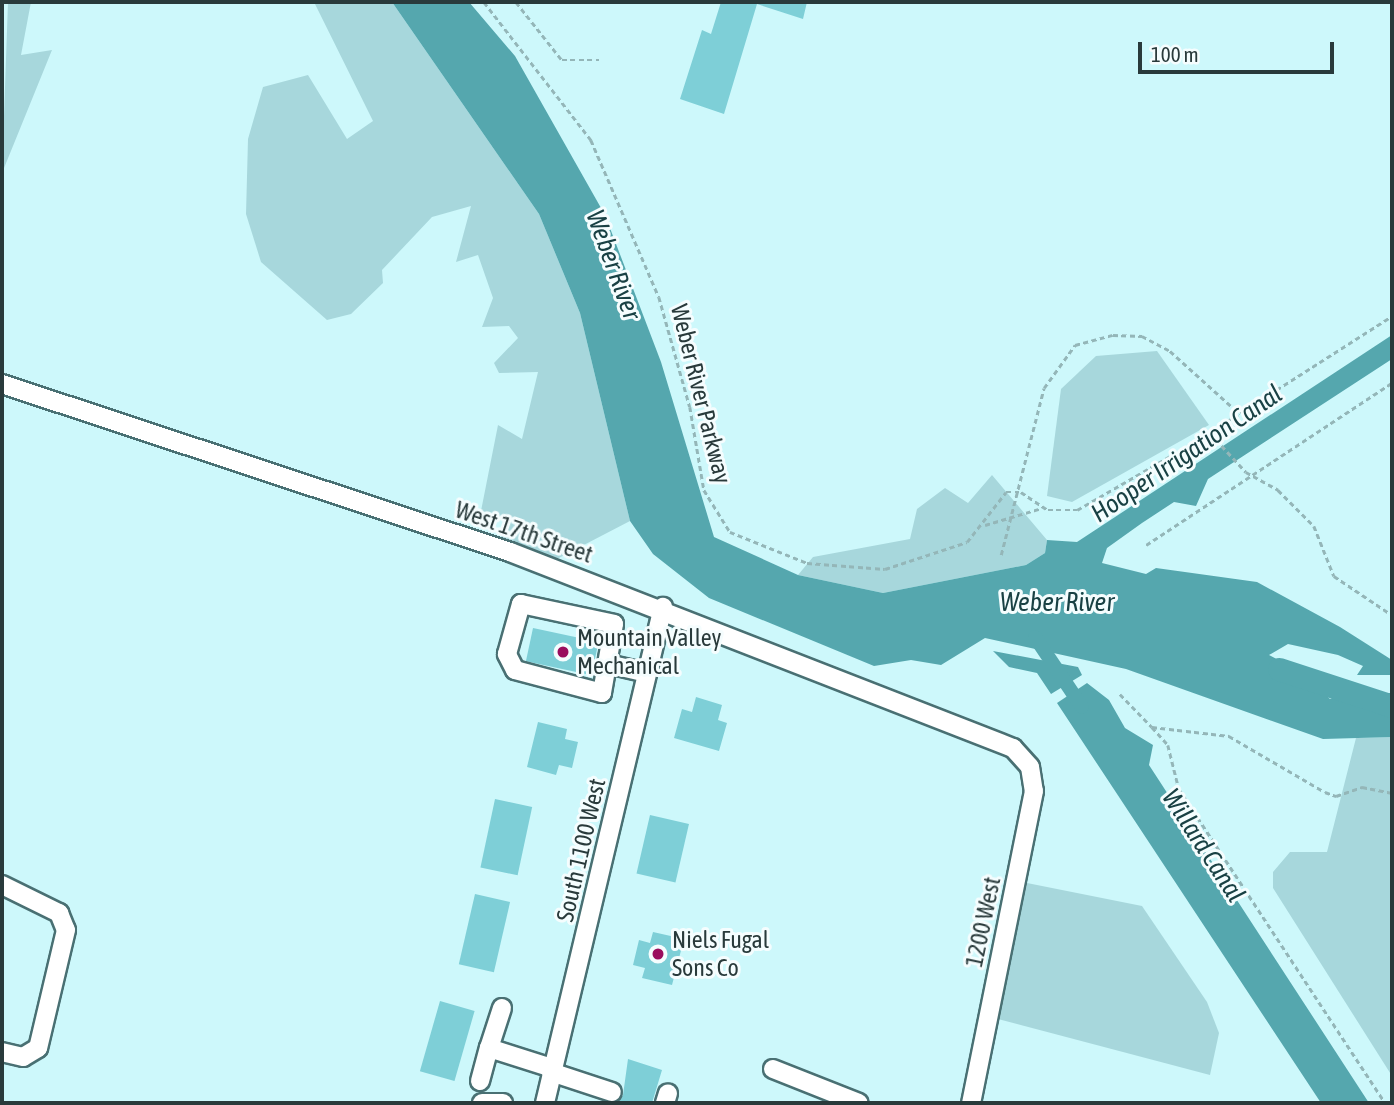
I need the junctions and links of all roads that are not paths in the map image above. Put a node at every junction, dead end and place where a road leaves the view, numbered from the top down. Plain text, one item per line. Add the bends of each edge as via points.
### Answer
1 (2, 386) edge
2 (663, 607) junction
3 (608, 664) junction
4 (647, 673) junction
5 (1020, 754) joint
6 (2, 884) edge
7 (502, 1008) dead end
8 (489, 1048) junction
9 (2, 1052) edge
10 (773, 1069) dead end
11 (551, 1070) junction
12 (480, 1081) dead end
13 (612, 1092) dead end
14 (482, 1103) edge
15 (503, 1103) edge
16 (545, 1103) edge
17 (859, 1103) edge
18 (971, 1103) edge

1 - 2 street, West 17th Street
2 - 4 street, South 1100 West
2 - 5 street, West 17th Street
3 - 3 street via 602,693 520,676 507,654 518,607 526,603 614,624
3 - 4 street
4 - 11 street, South 1100 West
5 - 18 street, 1200 West via 1034,791
6 - 9 street via 59,913 66,930 38,1048 23,1057
7 - 8 street
8 - 11 street
8 - 12 street
10 - 17 street
11 - 13 street
11 - 16 street, South 1100 West
14 - 15 street

